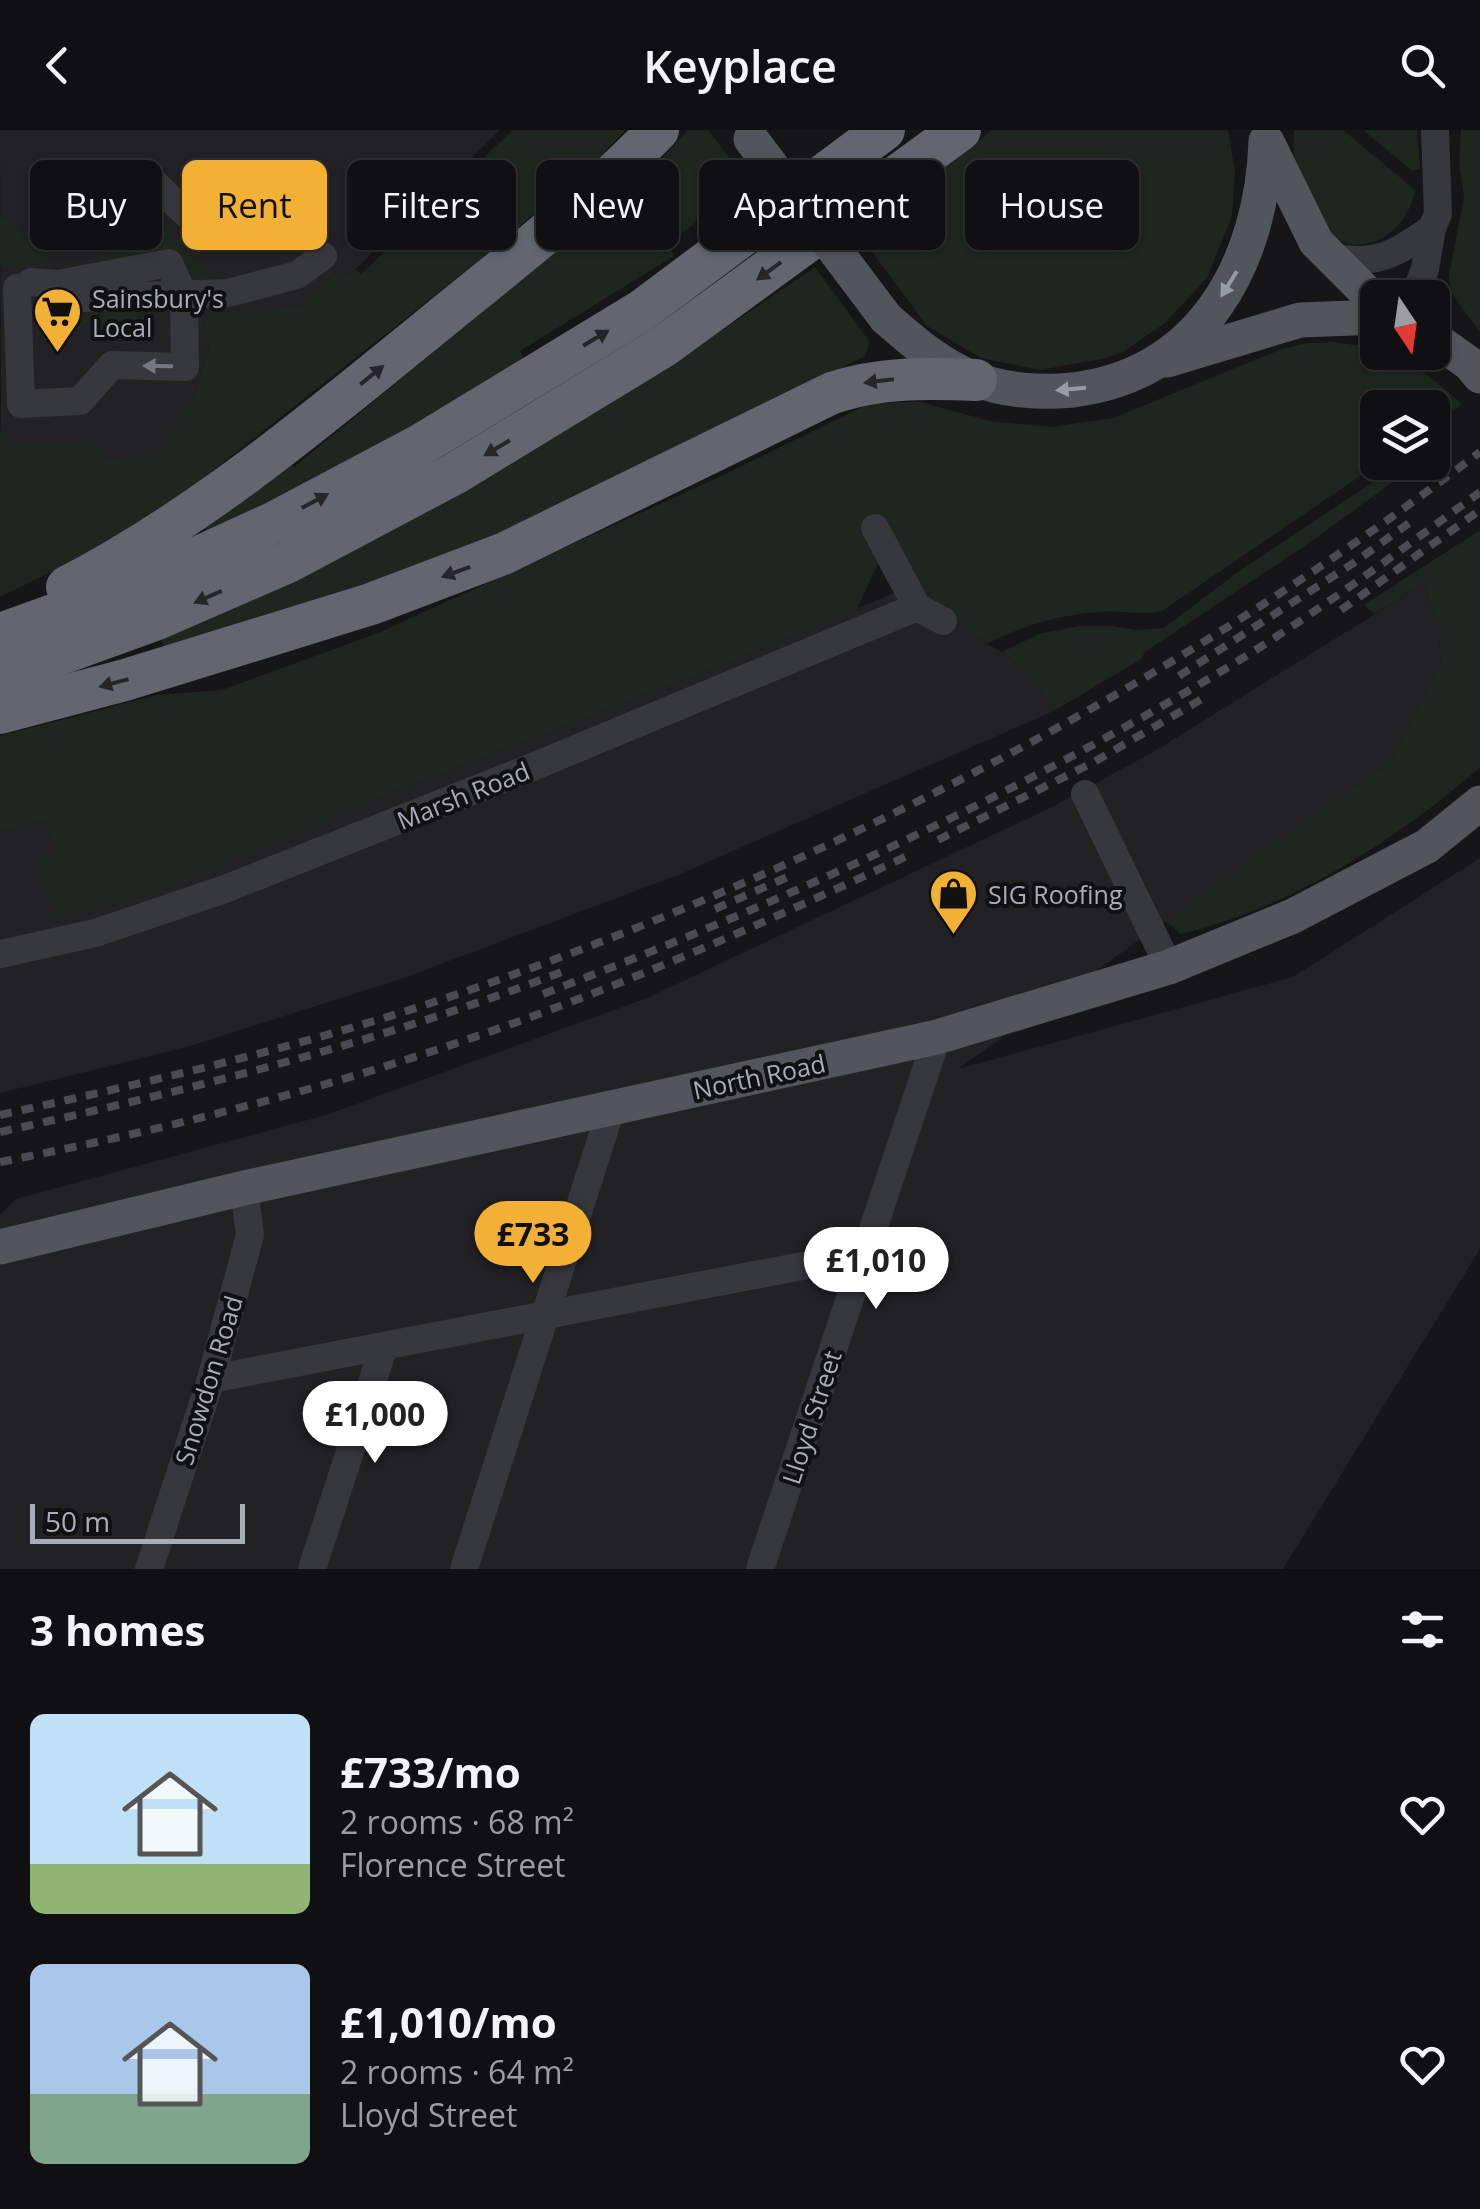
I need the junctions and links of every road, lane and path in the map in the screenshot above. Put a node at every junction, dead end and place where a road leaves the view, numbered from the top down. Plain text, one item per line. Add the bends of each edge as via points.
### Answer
1 (658, 130) edge
2 (884, 130) edge
3 (960, 130) edge
4 (1435, 130) edge
5 (748, 134) edge
6 (1265, 135) edge
7 (162, 190) edge
8 (182, 209) edge
9 (1432, 228) junction
10 (323, 256) dead end
11 (1328, 256) junction
12 (1421, 280) edge
13 (16, 284) edge
14 (1360, 287) edge
15 (184, 296) junction
16 (1360, 318) edge
17 (1450, 351) edge
18 (1162, 362) junction
19 (1475, 370) edge
20 (976, 380) junction
21 (875, 528) dead end
22 (917, 607) junction
23 (943, 621) dead end
24 (0, 622) edge
25 (0, 634) edge
26 (0, 676) edge
27 (0, 713) edge
28 (1085, 794) dead end
29 (1480, 803) edge
30 (0, 954) edge
31 (1169, 967) junction
32 (937, 1038) junction
33 (610, 1109) junction
34 (244, 1188) junction
35 (0, 1247) edge
36 (865, 1254) junction
37 (546, 1313) junction
38 (384, 1346) junction
39 (212, 1380) junction
40 (149, 1569) edge
41 (312, 1569) edge
42 (464, 1569) edge
43 (760, 1569) edge

24 -> 1 highway via 116,562 284,447 604,186
25 -> 2 highway via 137,585 422,444 641,310
3 -> 26 highway via 664,346 454,474 288,562
4 - 9 street via 1438,214
5 - 20 main road, bridge via 886,318
6 - 11 main road via 1306,228
6 -> 18 main road via 1262,193 1241,264 1211,311
7 - 8 street
9 - 11 street via 1400,252 1374,260
9 - 12 street
10 - 15 street via 298,275 228,293
11 - 14 main road
13 - 15 street via 45,299
15 -> 13 street via 185,367 112,365 80,401 21,404
16 - 18 main road via 1300,320
17 - 19 main road
18 -> 20 main road via 1096,387 1061,391
20 -> 27 highway via 888,380 832,393 503,554 352,610
21 - 22 street
22 - 23 street
22 - 30 street, Marsh Road via 225,889 95,933
28 - 31 street
29 - 31 main road, North Road via 1394,864 1293,916
31 - 32 main road, North Road
32 - 33 main road, North Road
32 - 36 street, Lloyd Street
33 - 34 main road, North Road
33 - 37 street
34 - 35 main road, North Road
34 - 39 street, Snowdon Road via 250,1236
36 - 37 street
36 - 43 street, Lloyd Street
37 - 38 street
37 - 42 street
38 - 39 street
38 - 41 street
39 - 40 street, Snowdon Road

